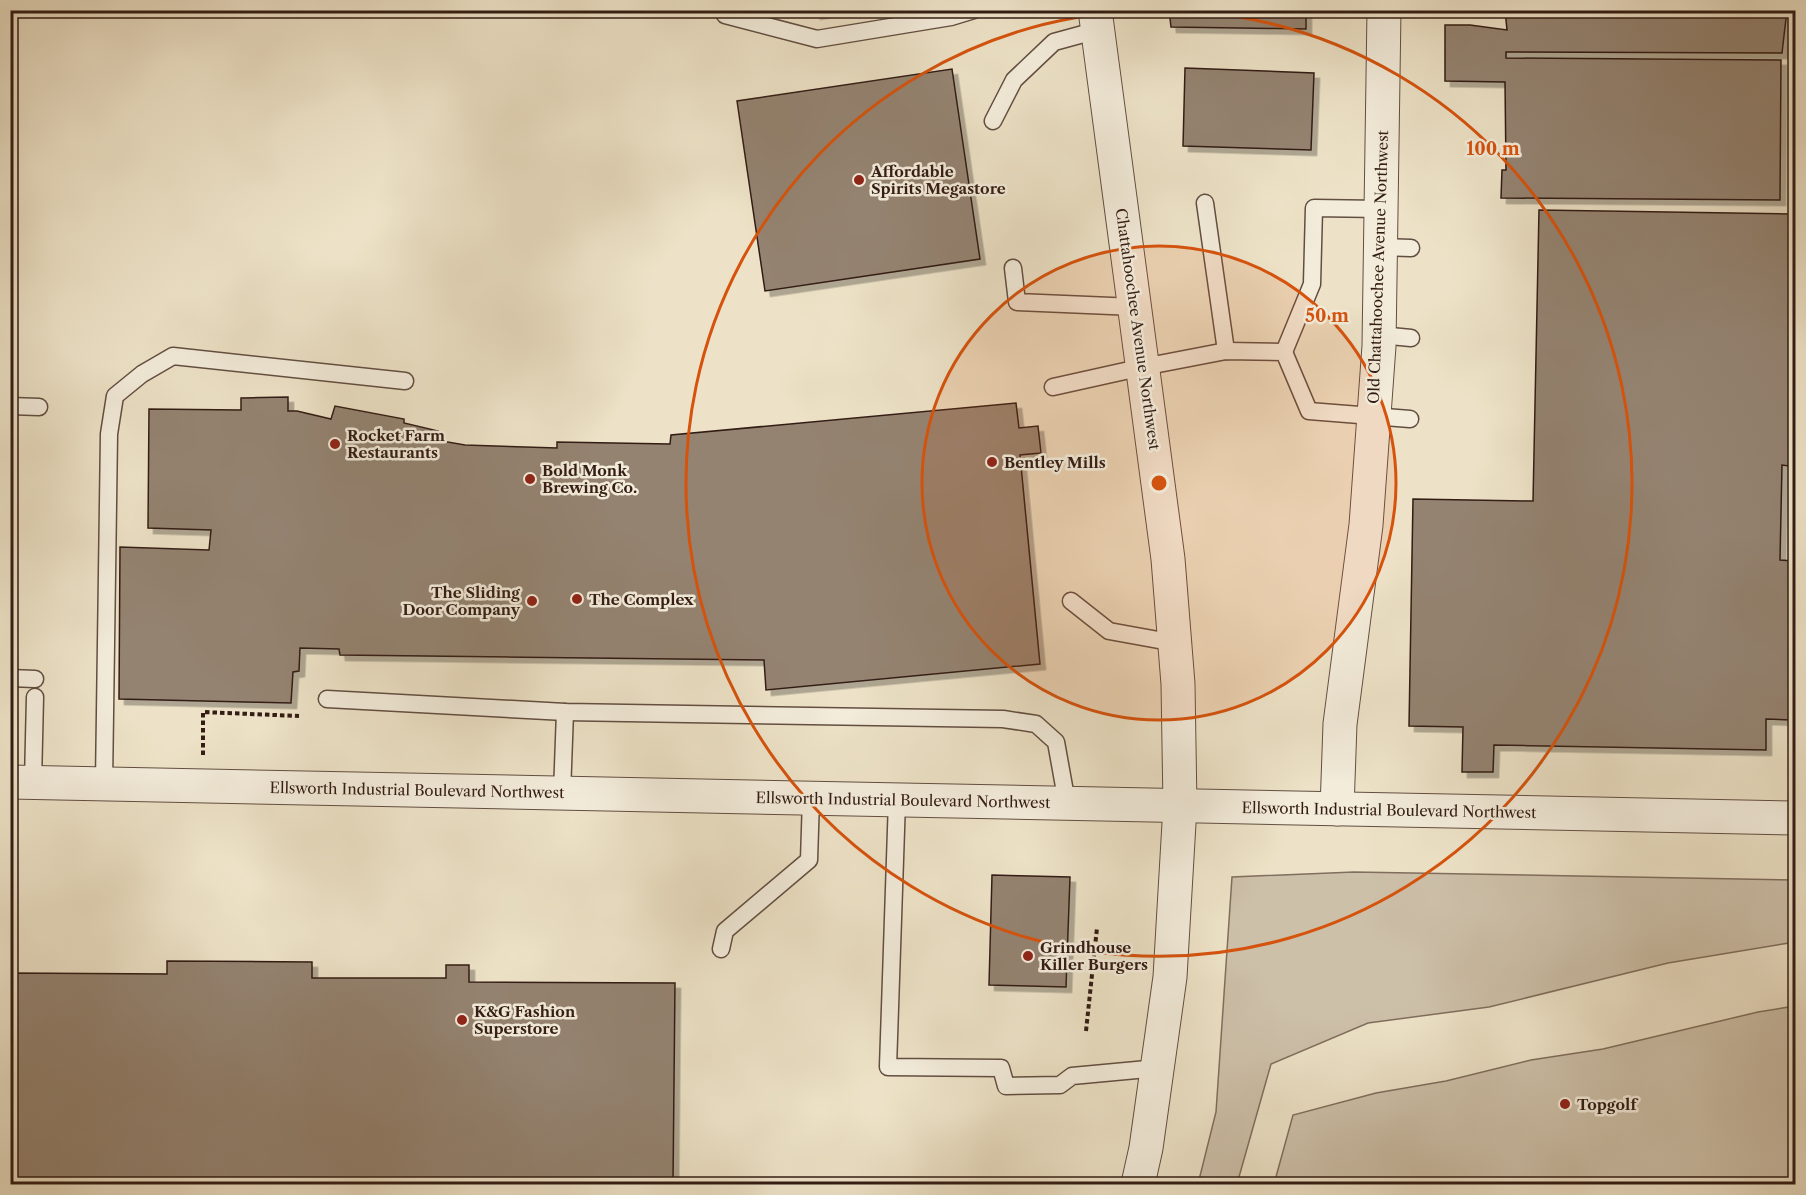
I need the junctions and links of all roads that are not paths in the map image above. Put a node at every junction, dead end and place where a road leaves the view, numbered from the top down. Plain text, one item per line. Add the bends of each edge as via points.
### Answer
1 (974, 10) edge
2 (1384, 10) edge
3 (725, 15) dead end
4 (1096, 20) edge
5 (993, 121) dead end
6 (1205, 203) dead end
7 (1381, 209) junction
8 (1013, 268) dead end
9 (1135, 307) junction
10 (1380, 335) junction
11 (1412, 338) dead end
12 (1226, 351) junction
13 (1284, 352) junction
14 (1143, 368) junction
15 (405, 381) dead end
16 (1053, 387) dead end
17 (10, 406) edge
18 (39, 407) dead end
19 (1374, 417) junction
20 (1410, 419) dead end
21 (1071, 601) dead end
22 (1175, 643) junction
23 (10, 678) edge
24 (35, 679) dead end
25 (35, 697) dead end
26 (327, 699) dead end
27 (566, 712) junction
28 (22, 782) edge
29 (104, 783) junction
30 (562, 793) junction
31 (811, 798) junction
32 (897, 800) junction
33 (1067, 803) junction
34 (1180, 806) junction
35 (1337, 809) junction
36 (1796, 818) edge
37 (721, 949) dead end
38 (1158, 1068) junction
39 (1138, 1185) edge

1 - 3 lane via 817,39
2 - 7 street, Old Chattahoochee Avenue Northwest
4 - 5 lane via 1054,42 1014,80
4 - 9 street, Chattahoochee Avenue Northwest
6 - 12 lane
7 - 10 street, Old Chattahoochee Avenue Northwest via 1396,248
7 - 13 lane via 1314,208 1312,284
8 - 9 lane via 1017,302
9 - 14 street, Chattahoochee Avenue Northwest
10 - 11 lane
10 - 19 street, Old Chattahoochee Avenue Northwest
12 - 13 lane
12 - 14 lane
13 - 19 lane via 1309,411
14 - 16 lane
14 - 22 street, Chattahoochee Avenue Northwest
15 - 29 lane via 173,356 115,396 109,434
17 - 18 lane
19 - 20 lane
19 - 35 street, Old Chattahoochee Avenue Northwest via 1366,525 1340,724
21 - 22 lane via 1109,631
22 - 34 street, Chattahoochee Avenue Northwest
23 - 24 lane
25 - 28 lane
26 - 27 lane
27 - 30 lane
27 - 33 lane via 1003,719 1036,724 1056,742
28 - 29 street, Ellsworth Industrial Boulevard Northwest
29 - 30 street, Ellsworth Industrial Boulevard Northwest
30 - 31 street, Ellsworth Industrial Boulevard Northwest
31 - 32 street, Ellsworth Industrial Boulevard Northwest
31 - 37 lane via 809,860 725,931
32 - 33 street, Ellsworth Industrial Boulevard Northwest
32 - 38 lane via 888,1066 1001,1068 1006,1086 1060,1085 1072,1076
33 - 34 street, Ellsworth Industrial Boulevard Northwest
34 - 35 street, Ellsworth Industrial Boulevard Northwest
34 - 38 street, Chattahoochee Avenue Northwest via 1170,977
35 - 36 street, Ellsworth Industrial Boulevard Northwest
38 - 39 street, Chattahoochee Avenue Northwest

